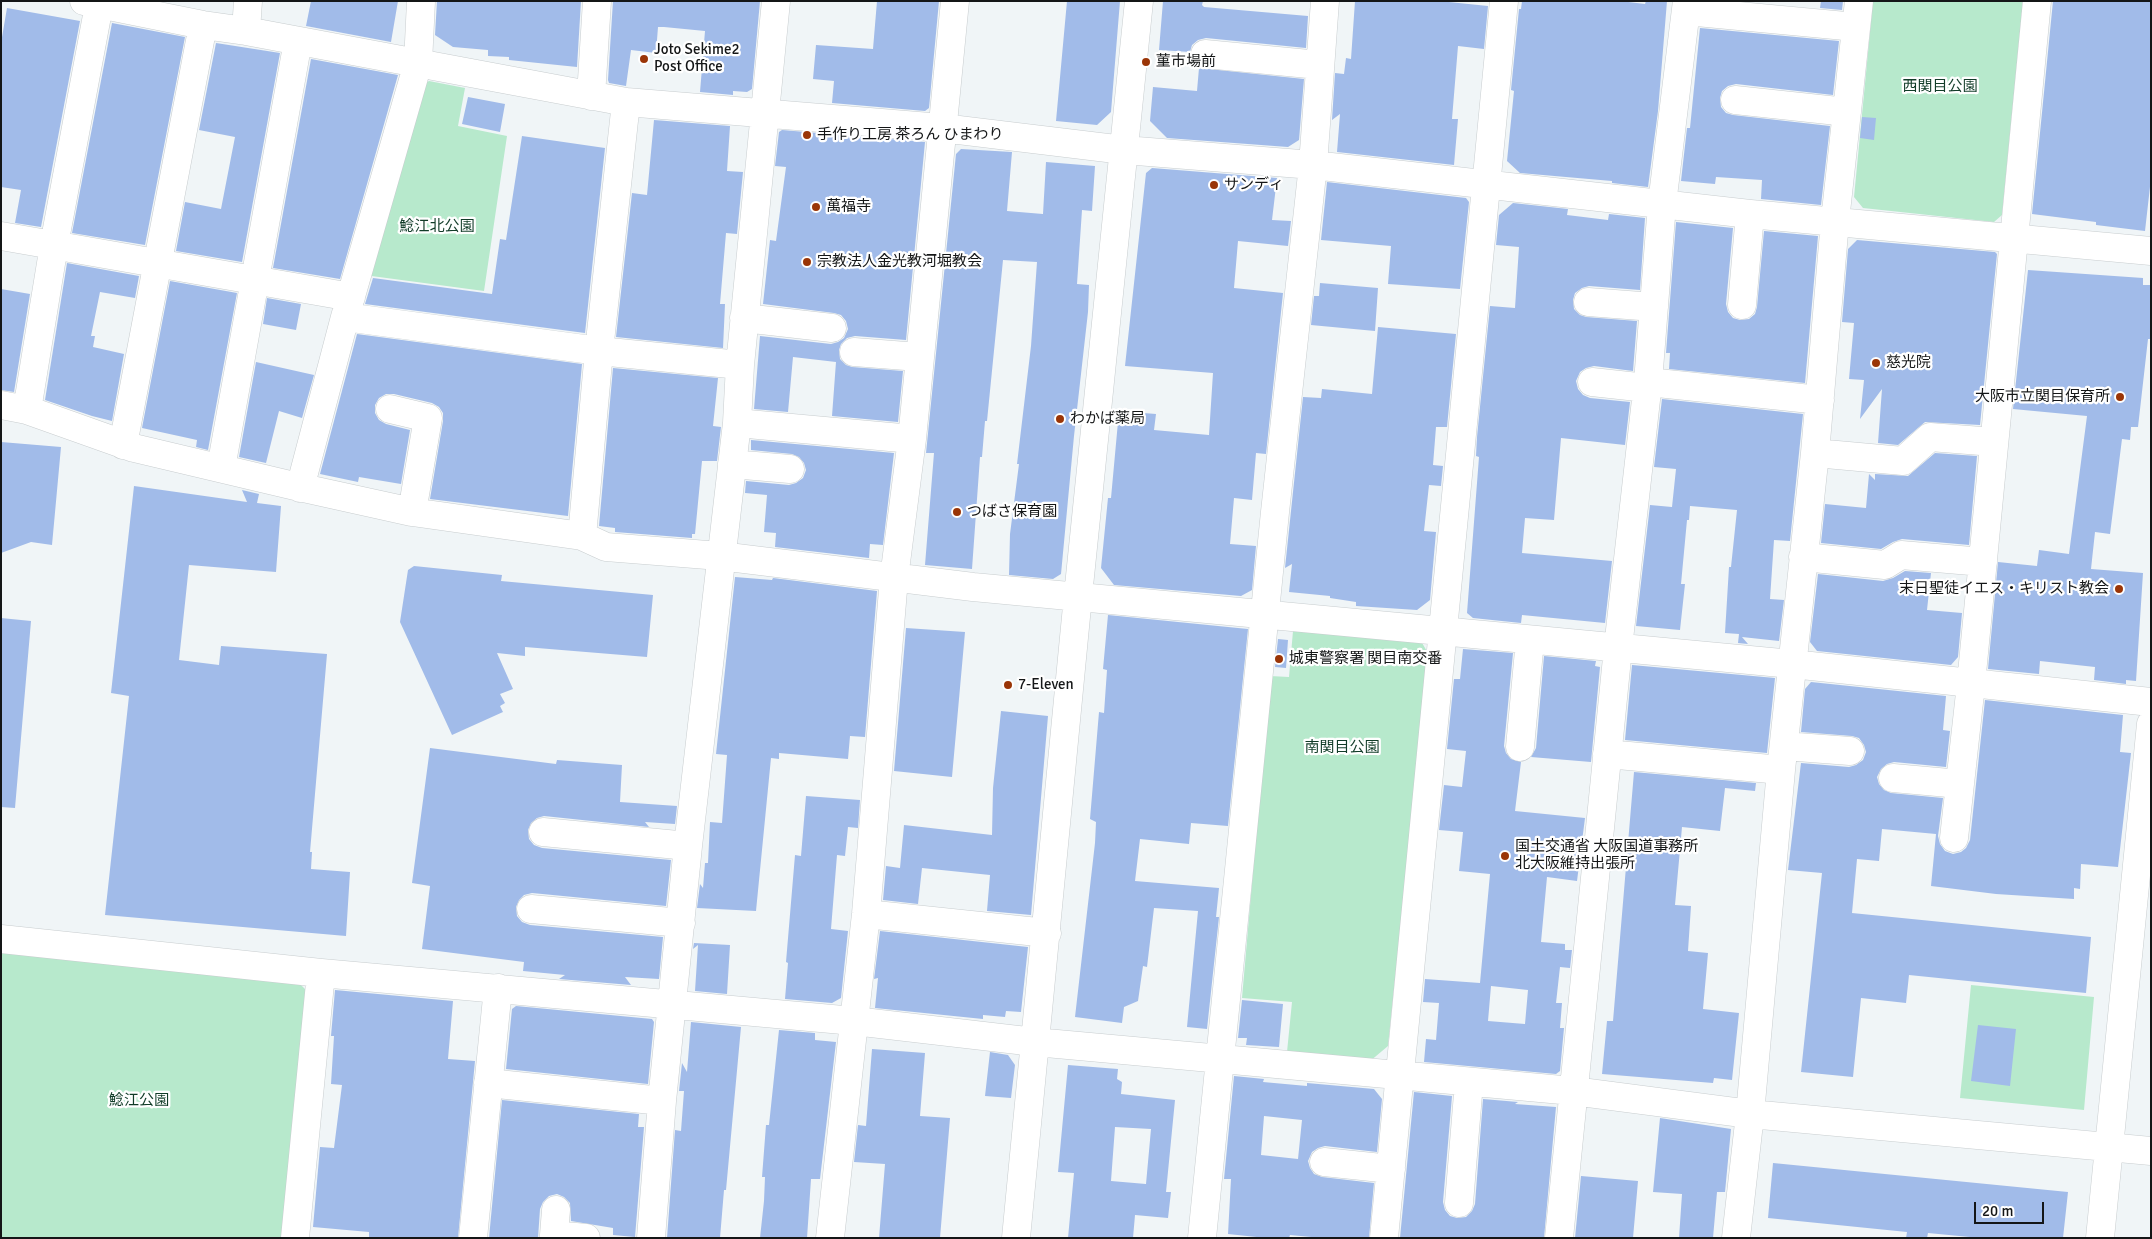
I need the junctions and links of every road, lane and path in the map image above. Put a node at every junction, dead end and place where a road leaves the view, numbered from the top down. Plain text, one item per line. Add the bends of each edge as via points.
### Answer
1 (248, 1) edge
2 (421, 1) edge
3 (597, 1) edge
4 (776, 1) edge
5 (955, 1) edge
6 (1139, 1) edge
7 (1325, 1) edge
8 (1504, 1) edge
9 (2037, 1) edge
10 (91, 3) edge
11 (1686, 6) edge
12 (1858, 14) edge
13 (203, 25) junction
14 (246, 31) junction
15 (298, 41) junction
16 (1205, 54) dead end
17 (418, 63) junction
18 (1319, 65) junction
19 (591, 96) junction
20 (1735, 100) dead end
21 (626, 102) junction
22 (1847, 112) junction
23 (763, 114) junction
24 (942, 128) junction
25 (1124, 150) junction
26 (1313, 165) junction
27 (1486, 185) junction
28 (1662, 204) junction
29 (1750, 214) junction
30 (1835, 221) junction
31 (1, 236) edge
32 (2014, 237) junction
33 (54, 245) junction
34 (2151, 251) edge
35 (157, 264) junction
36 (254, 281) junction
37 (1588, 302) dead end
38 (1742, 305) dead end
39 (348, 307) junction
40 (1654, 307) junction
41 (744, 318) junction
42 (832, 328) dead end
43 (599, 351) junction
44 (854, 352) dead end
45 (919, 357) junction
46 (740, 365) junction
47 (1592, 382) dead end
48 (1647, 385) junction
49 (1820, 400) junction
50 (14, 408) edge
51 (390, 409) dead end
52 (737, 423) junction
53 (912, 439) junction
54 (1994, 442) junction
55 (123, 445) junction
56 (1815, 453) junction
57 (732, 464) junction
58 (221, 468) junction
59 (790, 469) dead end
60 (300, 488) junction
61 (412, 512) junction
62 (582, 536) junction
63 (720, 556) junction
64 (1803, 557) junction
65 (1983, 562) junction
66 (894, 578) junction
67 (1078, 596) junction
68 (1266, 614) junction
69 (1442, 632) junction
70 (1530, 640) junction
71 (1618, 648) junction
72 (1792, 664) junction
73 (1971, 684) junction
74 (2151, 702) edge
75 (2151, 724) edge
76 (1520, 747) dead end
77 (1850, 751) dead end
78 (1607, 754) junction
79 (1782, 758) junction
80 (1893, 778) dead end
81 (1960, 784) junction
82 (543, 832) dead end
83 (1954, 838) dead end
84 (688, 846) junction
85 (531, 909) dead end
86 (866, 914) junction
87 (681, 923) junction
88 (1047, 934) junction
89 (1, 939) edge
90 (321, 973) junction
91 (498, 988) junction
92 (673, 1005) junction
93 (854, 1021) junction
94 (1035, 1042) junction
95 (1219, 1059) junction
96 (1400, 1076) junction
97 (1469, 1082) junction
98 (488, 1083) junction
99 (1573, 1091) junction
100 (662, 1101) junction
101 (1750, 1114) junction
102 (2108, 1147) junction
103 (2151, 1151) edge
104 (1324, 1162) dead end
105 (1391, 1169) junction
106 (1459, 1203) dead end
107 (554, 1227) edge
108 (295, 1238) edge
109 (473, 1238) edge
110 (586, 1238) edge
111 (651, 1238) edge
112 (830, 1238) edge
113 (1016, 1238) edge
114 (1202, 1238) edge
115 (1384, 1238) edge
116 (1559, 1238) edge
117 (1736, 1238) edge
118 (2100, 1238) edge

1 - 14 street
2 - 17 street
3 - 19 street
4 - 23 street
5 - 24 street
6 - 25 street
7 - 18 street
8 - 27 street
9 - 32 street
10 - 13 street
10 - 33 street
11 - 12 street
11 - 28 street
12 - 22 street
13 - 14 street
13 - 35 street
14 - 15 street
15 - 17 street
15 - 36 street
16 - 18 street
17 - 19 street
17 - 39 street
18 - 26 street
19 - 21 street
20 - 22 street
21 - 23 street
21 - 43 street
22 - 30 street
23 - 24 street
23 - 41 street
24 - 25 street
24 - 45 street
25 - 26 street
25 - 67 street
26 - 27 street
26 - 68 street
27 - 28 street
27 - 69 street
28 - 29 street
28 - 40 street
29 - 30 street
29 - 38 street
30 - 32 street
30 - 49 street
31 - 33 street
32 - 34 street
32 - 54 street
33 - 35 street
33 - 50 street
35 - 36 street
35 - 55 street
36 - 39 street
36 - 58 street
37 - 40 street
39 - 43 street
39 - 60 street
40 - 48 street
41 - 42 street
41 - 46 street
43 - 46 street
43 - 62 street
44 - 45 street
45 - 53 street
46 - 52 street
47 - 48 street
48 - 49 street
48 - 71 street
49 - 56 street
50 - 55 street
51 - 61 street via 430,411
52 - 53 street
52 - 57 street
53 - 66 street
54 - 56 street via 1930,437 1903,461
54 - 65 street
55 - 58 street
56 - 64 street
57 - 59 street
57 - 63 street
58 - 60 street
60 - 61 street
61 - 62 street
62 - 63 street via 606,547
63 - 66 street
63 - 84 street
64 - 65 street via 1885,565 1901,555
64 - 72 street
65 - 73 street
66 - 67 street
66 - 86 street
67 - 68 street
67 - 88 street
68 - 69 street
68 - 95 street
69 - 70 street
69 - 96 street
70 - 71 street
70 - 76 street
71 - 72 street
71 - 78 street
72 - 73 street
72 - 79 street
73 - 74 street
73 - 81 street
75 - 102 street
77 - 79 street
78 - 79 street
78 - 99 street
79 - 101 street
80 - 81 street
81 - 83 street
82 - 84 street
84 - 87 street
85 - 87 street
86 - 88 street
86 - 93 street
87 - 92 street
88 - 94 street
89 - 90 street
90 - 91 street
90 - 108 street
91 - 92 street
91 - 98 street
92 - 93 street
92 - 100 street
93 - 94 street
93 - 112 street
94 - 95 street
94 - 113 street
95 - 96 street
95 - 114 street
96 - 97 street
96 - 105 street
97 - 99 street
97 - 106 street
98 - 100 street
98 - 109 street
99 - 101 street
99 - 116 street
100 - 111 street
101 - 102 street
101 - 117 street
102 - 103 street
102 - 118 street
104 - 105 street
105 - 115 street
107 - 110 street

